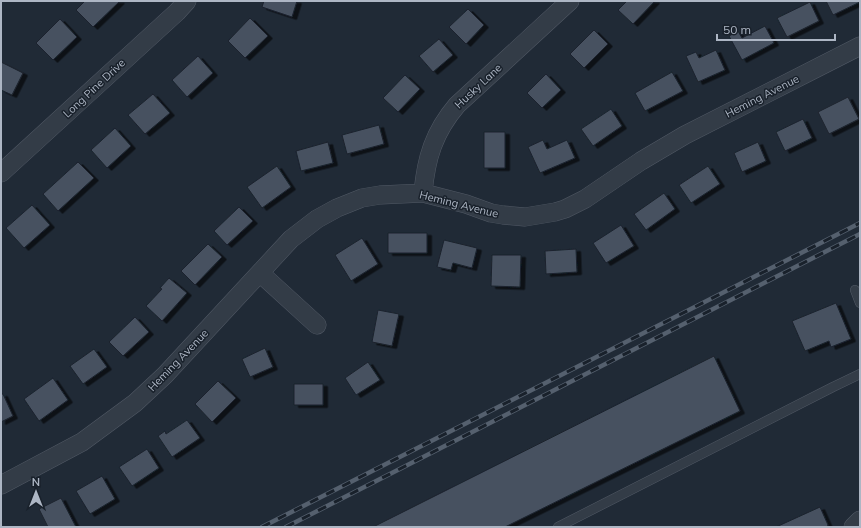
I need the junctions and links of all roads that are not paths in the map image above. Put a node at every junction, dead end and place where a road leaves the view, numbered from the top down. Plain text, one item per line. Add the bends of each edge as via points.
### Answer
1 (187, 1) edge
2 (570, 1) edge
3 (860, 46) edge
4 (3, 168) edge
5 (423, 193) junction
6 (260, 273) junction
7 (855, 290) dead end
8 (860, 303) edge
9 (317, 325) dead end
10 (860, 374) edge
11 (1, 485) edge
12 (860, 520) edge
13 (558, 527) edge
14 (853, 527) edge

1 - 4 street, Long Pine Drive
2 - 5 street, Husky Lane via 449,114 436,135 428,157
3 - 5 street, Heming Avenue via 685,135 566,209 525,217 503,215
5 - 6 street, Heming Avenue via 380,194 337,208 317,218 299,232
6 - 9 street
6 - 11 street, Heming Avenue via 165,375 135,403 82,442
7 - 8 lane
10 - 13 lane
12 - 14 street

